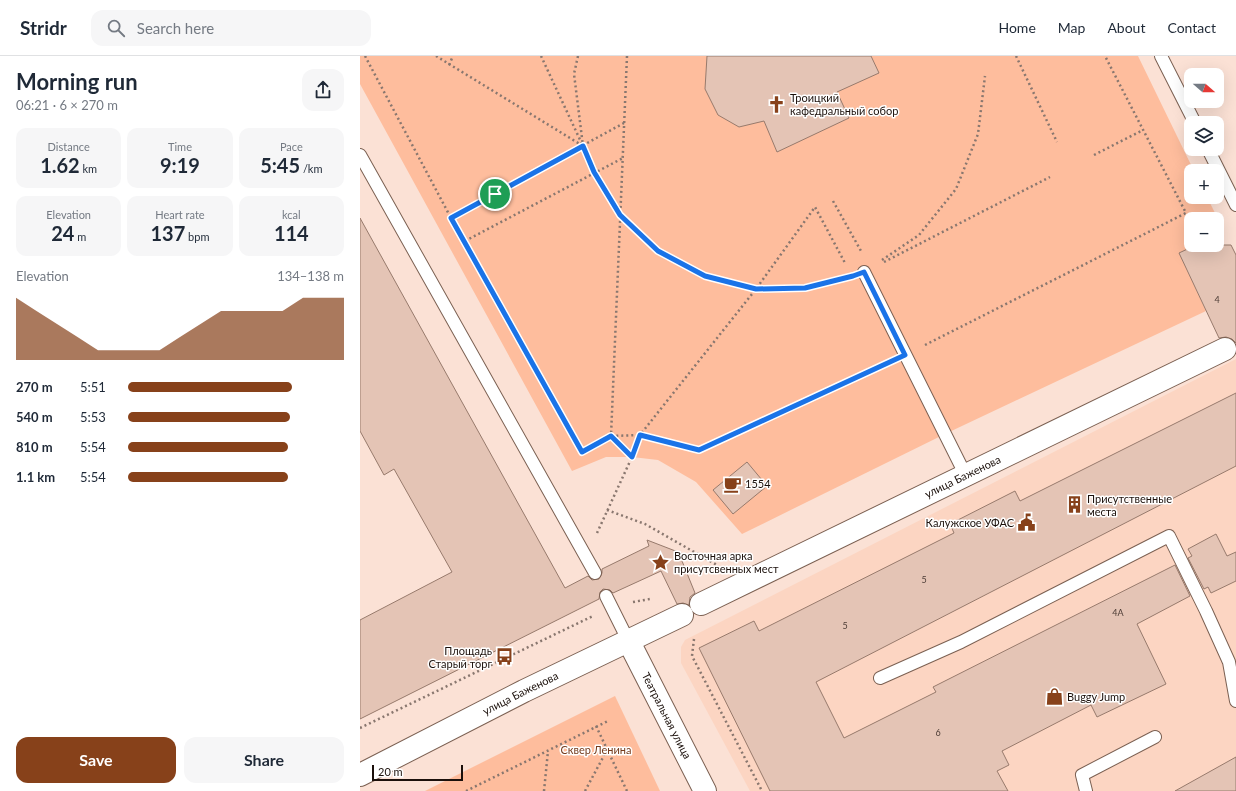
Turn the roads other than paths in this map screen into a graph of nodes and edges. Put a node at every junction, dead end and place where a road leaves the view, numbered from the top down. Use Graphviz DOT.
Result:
graph roads {
  1 [pos="1162,56"];
  2 [pos="1192,116"];
  3 [pos="360,155"];
  4 [pos="1212,156"];
  5 [pos="1236,204"];
  6 [pos="867,270"];
  7 [pos="1225,349"];
  8 [pos="966,476"];
  9 [pos="595,573"];
  10 [pos="609,602"];
  11 [pos="701,604"];
  12 [pos="682,615"];
  13 [pos="628,640"];
  14 [pos="880,678"];
  15 [pos="1236,701"];
  16 [pos="1155,737"];
  17 [pos="360,775"];
  18 [pos="705,791"];
  19 [pos="1086,791"];
  1 -- 2 [label="lane"];
  3 -- 9 [label="lane"];
  4 -- 5 [label="lane"];
  6 -- 8 [label="lane"];
  7 -- 8 [label="street, улица Баженова"];
  8 -- 11 [label="street, улица Баженова"];
  10 -- 13 [label="lane"];
  12 -- 13 [label="street, улица Баженова"];
  13 -- 17 [label="street, улица Баженова"];
  13 -- 18 [label="street, Театральная улица"];
  14 -- 15 [label="lane"];
  16 -- 19 [label="lane"];
}
